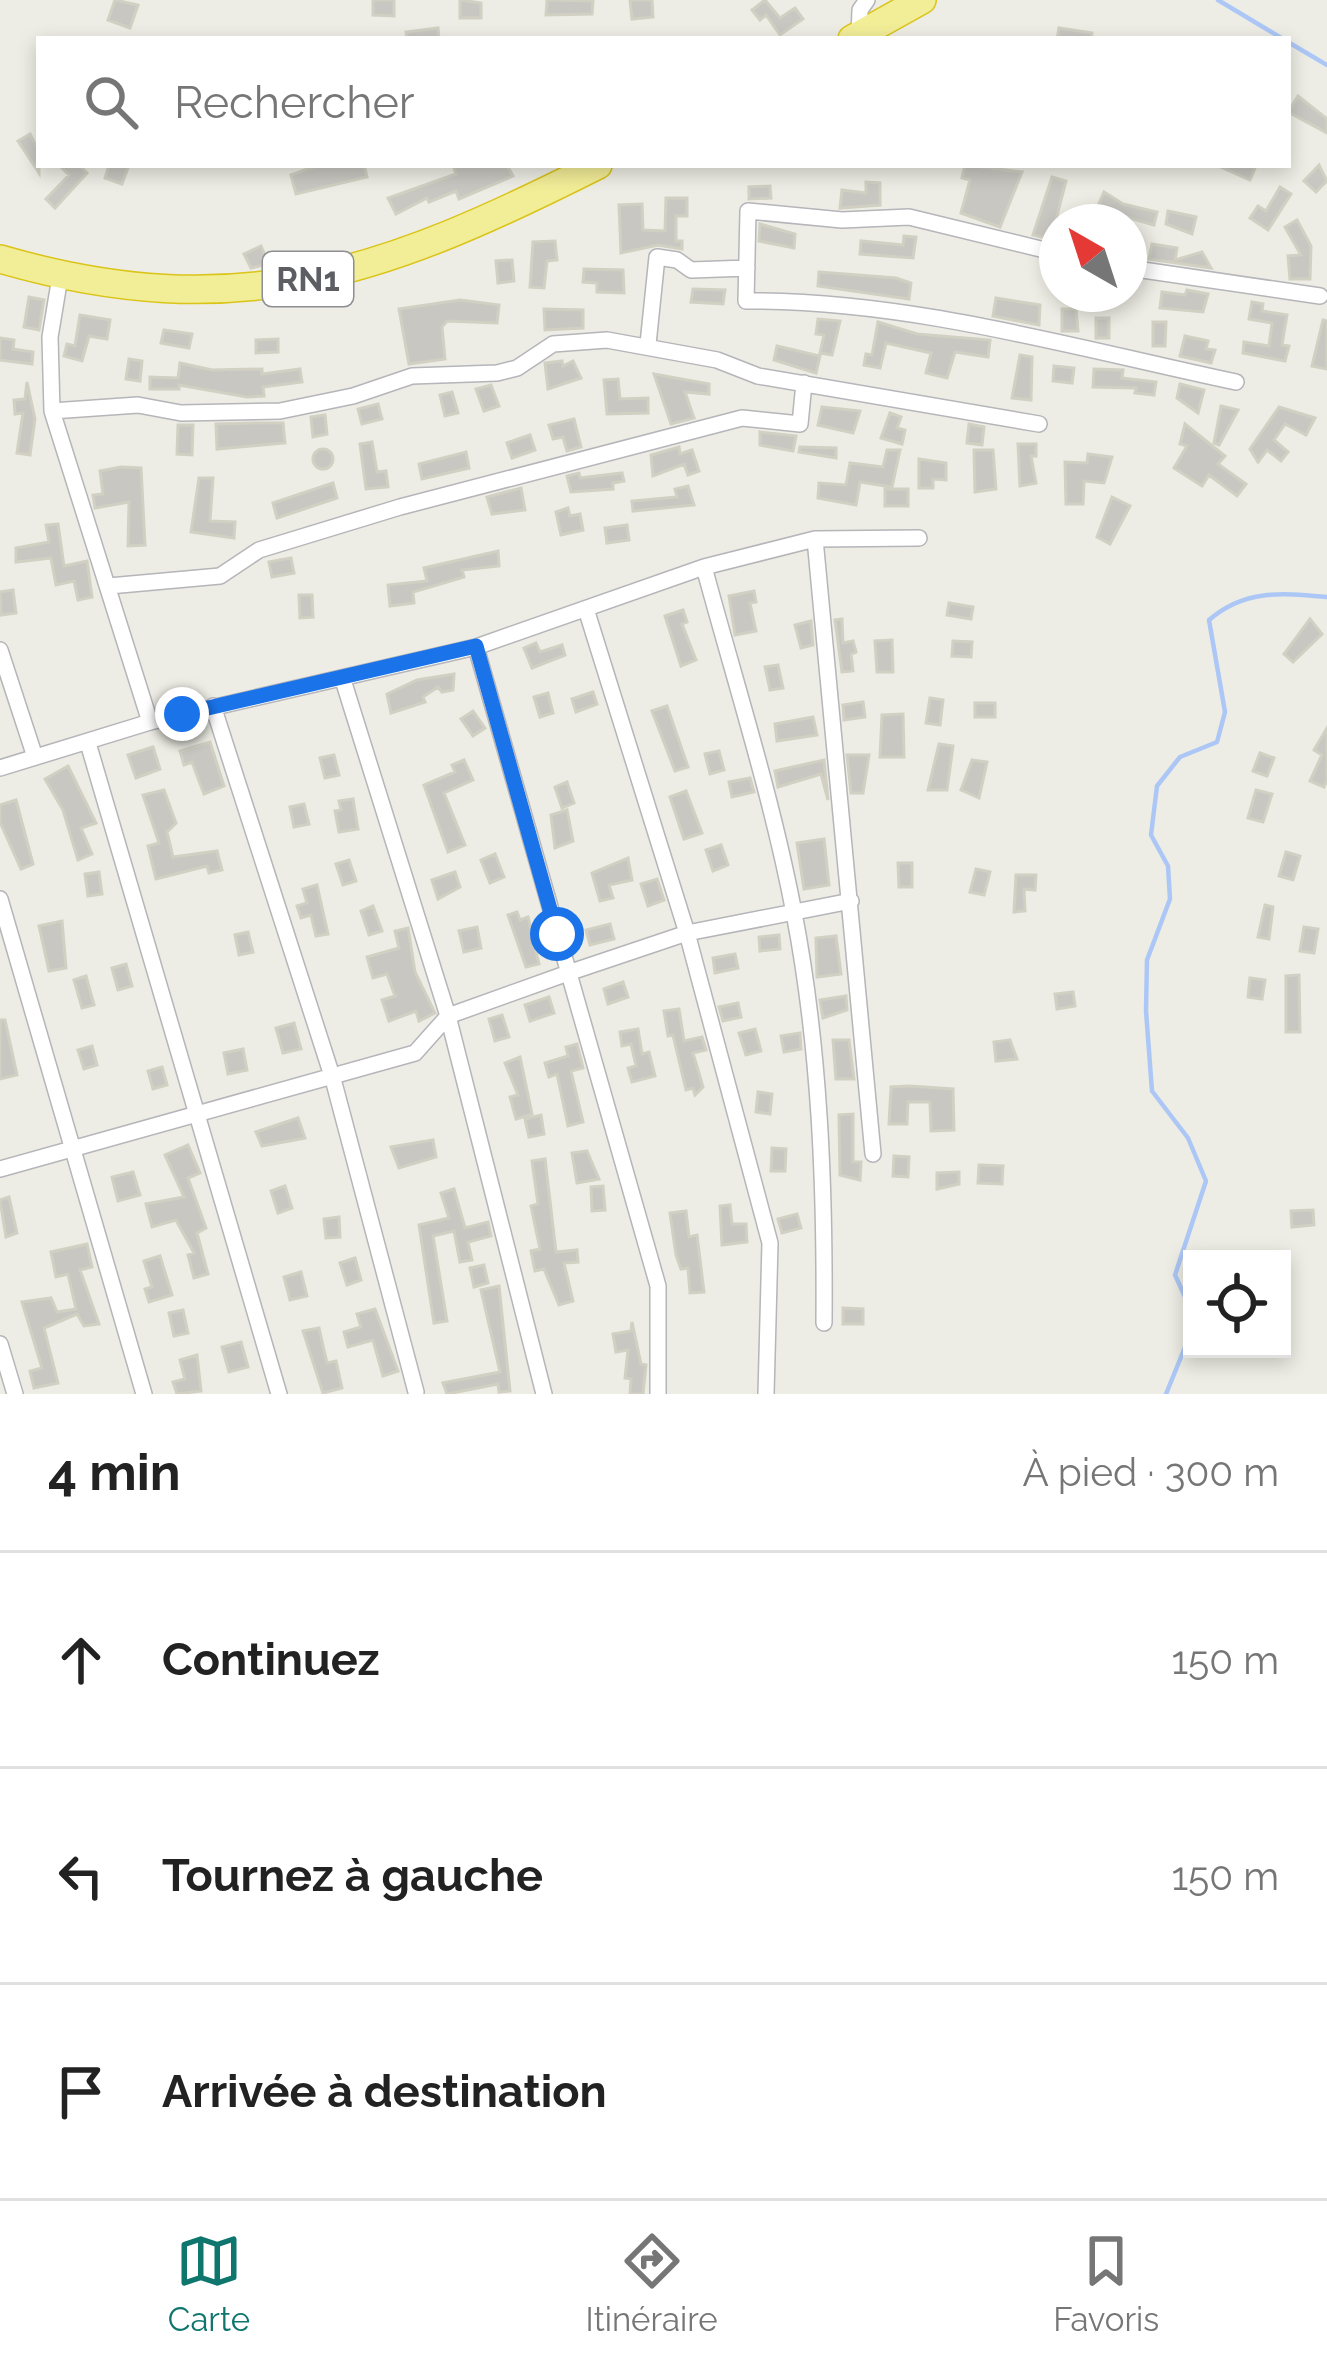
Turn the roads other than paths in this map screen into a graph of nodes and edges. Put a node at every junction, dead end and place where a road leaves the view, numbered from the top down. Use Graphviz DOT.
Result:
graph roads {
  1 [pos="867,0"];
  2 [pos="922,0"];
  3 [pos="855,36"];
  4 [pos="857,36"];
  5 [pos="592,168"];
  6 [pos="1039,250"];
  7 [pos="0,259"];
  8 [pos="747,268"];
  9 [pos="1147,271"];
  10 [pos="61,277"];
  11 [pos="1320,296"];
  12 [pos="648,344"];
  13 [pos="1236,382"];
  14 [pos="804,383"];
  15 [pos="52,411"];
  16 [pos="1039,424"];
  17 [pos="815,538"];
  18 [pos="919,538"];
  19 [pos="704,568"];
  20 [pos="109,586"];
  21 [pos="586,609"];
  22 [pos="476,646"];
  23 [pos="0,650"];
  24 [pos="344,680"];
  25 [pos="213,706"];
  26 [pos="150,722"];
  27 [pos="88,743"];
  28 [pos="34,758"];
  29 [pos="0,768"];
  30 [pos="0,899"];
  31 [pos="851,901"];
  32 [pos="794,911"];
  33 [pos="687,933"];
  34 [pos="568,973"];
  35 [pos="448,1016"];
  36 [pos="333,1079"];
  37 [pos="193,1112"];
  38 [pos="74,1148"];
  39 [pos="873,1154"];
  40 [pos="0,1169"];
  41 [pos="824,1323"];
  42 [pos="0,1344"];
  43 [pos="416,1392"];
  44 [pos="15,1394"];
  45 [pos="144,1394"];
  46 [pos="278,1394"];
  47 [pos="544,1394"];
  48 [pos="658,1394"];
  49 [pos="766,1394"];
  1 -- 3 [label="street"];
  2 -- 4 [label="highway"];
  5 -- 10 [label="highway, RN1"];
  6 -- 8 [label="street"];
  7 -- 10 [label="highway, RN1"];
  8 -- 12 [label="street"];
  8 -- 13 [label="street"];
  9 -- 11 [label="street"];
  10 -- 15 [label="street"];
  12 -- 14 [label="street"];
  12 -- 15 [label="street"];
  14 -- 16 [label="street"];
  14 -- 20 [label="street"];
  15 -- 20 [label="street"];
  17 -- 18 [label="street"];
  17 -- 19 [label="street"];
  17 -- 31 [label="street"];
  19 -- 21 [label="street"];
  19 -- 32 [label="street"];
  20 -- 26 [label="street"];
  21 -- 22 [label="street"];
  21 -- 33 [label="street"];
  22 -- 24 [label="street"];
  22 -- 34 [label="street"];
  23 -- 28 [label="street"];
  24 -- 25 [label="street"];
  24 -- 35 [label="street"];
  25 -- 26 [label="street"];
  25 -- 36 [label="street"];
  26 -- 27 [label="street"];
  27 -- 28 [label="street"];
  27 -- 37 [label="street"];
  28 -- 29 [label="street"];
  30 -- 38 [label="street"];
  31 -- 32 [label="street"];
  31 -- 39 [label="street"];
  32 -- 33 [label="street"];
  32 -- 41 [label="street"];
  33 -- 34 [label="street"];
  33 -- 49 [label="street"];
  34 -- 35 [label="street"];
  34 -- 48 [label="street"];
  35 -- 36 [label="street"];
  35 -- 47 [label="street"];
  36 -- 37 [label="street"];
  36 -- 43 [label="street"];
  37 -- 38 [label="street"];
  37 -- 46 [label="street"];
  38 -- 40 [label="street"];
  38 -- 45 [label="street"];
  42 -- 44 [label="street"];
}
